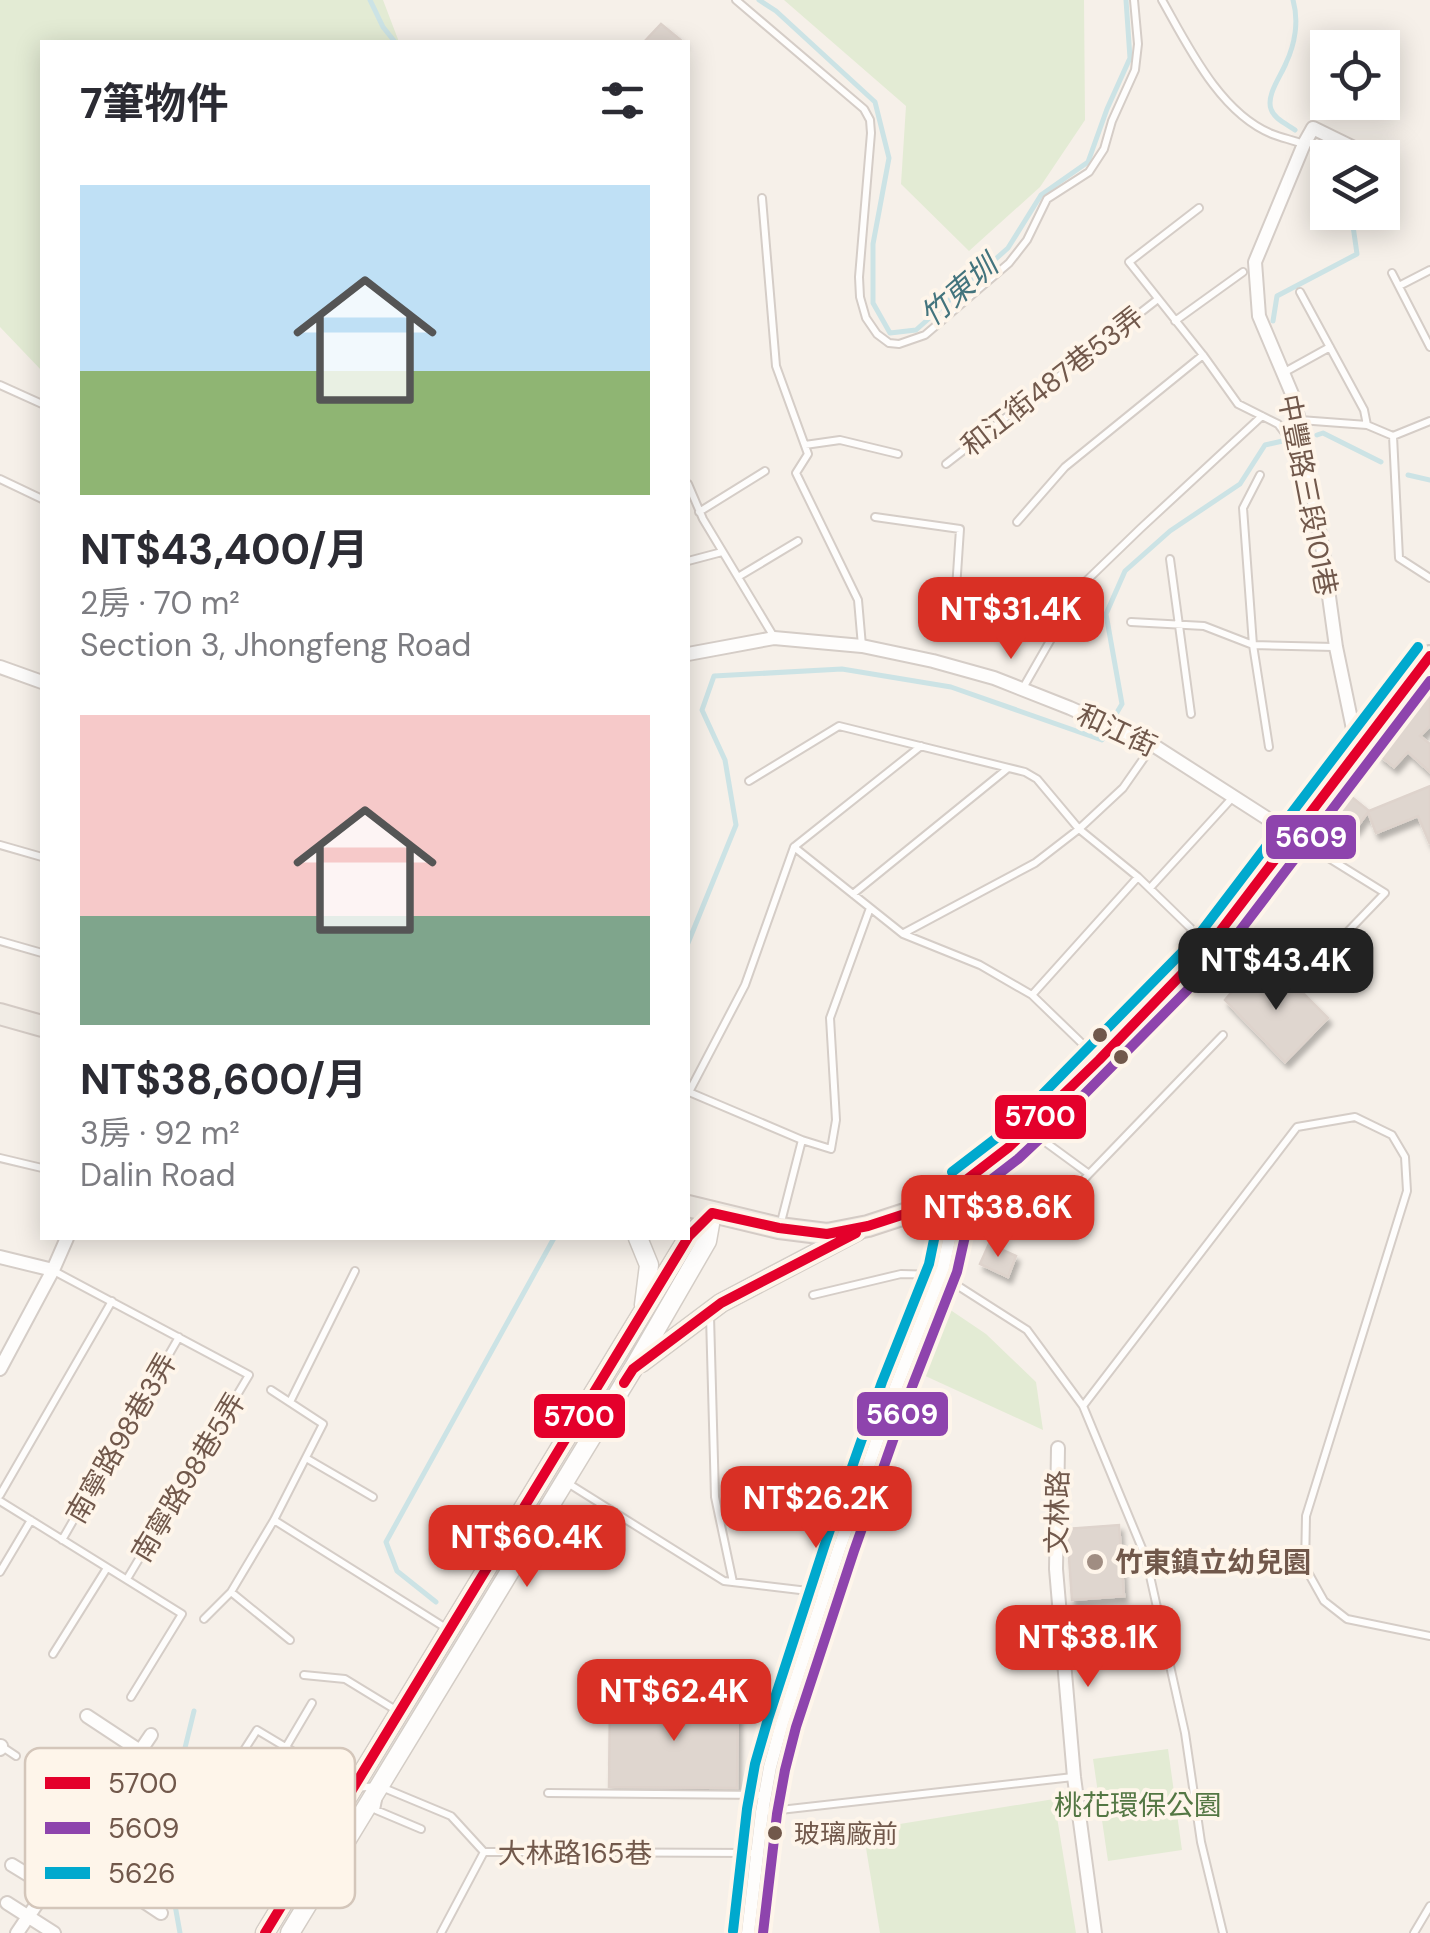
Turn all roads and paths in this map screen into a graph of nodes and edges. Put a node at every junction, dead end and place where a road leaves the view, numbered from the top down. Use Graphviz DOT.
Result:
graph roads {
  1 [pos="736,0"];
  2 [pos="1134,0"];
  3 [pos="1162,0"];
  4 [pos="1338,140"];
  5 [pos="1304,144"];
  6 [pos="762,198"];
  7 [pos="1200,208"];
  8 [pos="1430,270"];
  9 [pos="1243,272"];
  10 [pos="1392,273"];
  11 [pos="1398,286"];
  12 [pos="1300,292"];
  13 [pos="1158,298"];
  14 [pos="1175,321"];
  15 [pos="1330,347"];
  16 [pos="1430,347"];
  17 [pos="1203,355"];
  18 [pos="1282,374"];
  19 [pos="0,385"];
  20 [pos="40,403"];
  21 [pos="1262,416"];
  22 [pos="1299,420"];
  23 [pos="1430,421"];
  24 [pos="1367,425"];
  25 [pos="1393,436"];
  26 [pos="804,445"];
  27 [pos="898,454"];
  28 [pos="1305,459"];
  29 [pos="946,464"];
  30 [pos="765,471"];
  31 [pos="1260,475"];
  32 [pos="0,479"];
  33 [pos="690,491"];
  34 [pos="40,498"];
  35 [pos="699,512"];
  36 [pos="875,517"];
  37 [pos="1017,522"];
  38 [pos="798,541"];
  39 [pos="722,552"];
  40 [pos="1170,559"];
  41 [pos="690,560"];
  42 [pos="738,578"];
  43 [pos="1430,578"];
  44 [pos="1131,622"];
  45 [pos="1178,624"];
  46 [pos="1057,628"];
  47 [pos="774,638"];
  48 [pos="1253,645"];
  49 [pos="862,646"];
  50 [pos="1336,646"];
  51 [pos="690,654"];
  52 [pos="1430,656"];
  53 [pos="0,667"];
  54 [pos="40,681"];
  55 [pos="1022,689"];
  56 [pos="1191,714"];
  57 [pos="1153,745"];
  58 [pos="922,746"];
  59 [pos="1268,747"];
  60 [pos="1358,752"];
  61 [pos="1008,768"];
  62 [pos="749,781"];
  63 [pos="1234,797"];
  64 [pos="1079,829"];
  65 [pos="1293,836"];
  66 [pos="0,844"];
  67 [pos="794,847"];
  68 [pos="40,856"];
  69 [pos="1138,877"];
  70 [pos="1150,888"];
  71 [pos="853,894"];
  72 [pos="870,908"];
  73 [pos="903,934"];
  74 [pos="0,942"];
  75 [pos="1209,946"];
  76 [pos="1332,948"];
  77 [pos="40,953"];
  78 [pos="1032,995"];
  79 [pos="0,1014"];
  80 [pos="40,1025"];
  81 [pos="1223,1035"];
  82 [pos="1099,1060"];
  83 [pos="690,1090"];
  84 [pos="690,1092"];
  85 [pos="1028,1130"];
  86 [pos="802,1140"];
  87 [pos="0,1158"];
  88 [pos="40,1168"];
  89 [pos="1088,1174"];
  90 [pos="961,1184"];
  91 [pos="690,1207"];
  92 [pos="712,1213"];
  93 [pos="868,1226"];
  94 [pos="780,1228"];
  95 [pos="1039,1229"];
  96 [pos="690,1235"];
  97 [pos="66,1240"];
  98 [pos="639,1240"];
  99 [pos="687,1240"];
  100 [pos="0,1257"];
  101 [pos="53,1270"];
  102 [pos="355,1272"];
  103 [pos="940,1275"];
  104 [pos="813,1295"];
  105 [pos="112,1301"];
  106 [pos="710,1312"];
  107 [pos="642,1316"];
  108 [pos="179,1336"];
  109 [pos="0,1369"];
  110 [pos="633,1369"];
  111 [pos="271,1390"];
  112 [pos="290,1402"];
  113 [pos="1083,1406"];
  114 [pos="1058,1448"];
  115 [pos="306,1458"];
  116 [pos="566,1481"];
  117 [pos="373,1497"];
  118 [pos="0,1498"];
  119 [pos="32,1520"];
  120 [pos="274,1520"];
  121 [pos="62,1540"];
  122 [pos="107,1568"];
  123 [pos="0,1572"];
  124 [pos="127,1579"];
  125 [pos="733,1582"];
  126 [pos="232,1592"];
  127 [pos="825,1593"];
  128 [pos="204,1618"];
  129 [pos="450,1631"];
  130 [pos="1430,1636"];
  131 [pos="290,1640"];
  132 [pos="53,1654"];
  133 [pos="304,1675"];
  134 [pos="131,1697"];
  135 [pos="312,1703"];
  136 [pos="400,1713"];
  137 [pos="87,1716"];
  138 [pos="151,1735"];
  139 [pos="0,1747"];
  140 [pos="286,1747"];
  141 [pos="134,1748"];
  142 [pos="143,1748"];
  143 [pos="245,1748"];
  144 [pos="16,1756"];
  145 [pos="1074,1777"];
  146 [pos="355,1786"];
  147 [pos="379,1786"];
  148 [pos="355,1788"];
  149 [pos="548,1793"];
  150 [pos="765,1795"];
  151 [pos="762,1812"];
  152 [pos="355,1826"];
  153 [pos="421,1829"];
  154 [pos="484,1852"];
  155 [pos="757,1853"];
  156 [pos="12,1865"];
  157 [pos="25,1873"];
  158 [pos="8,1902"];
  159 [pos="1430,1906"];
  160 [pos="34,1908"];
  161 [pos="153,1908"];
  162 [pos="280,1908"];
  163 [pos="305,1908"];
  164 [pos="160,1913"];
  165 [pos="28,1916"];
  166 [pos="17,1933"];
  167 [pos="54,1933"];
  168 [pos="265,1933"];
  169 [pos="290,1933"];
  170 [pos="441,1933"];
  171 [pos="748,1933"];
  172 [pos="1095,1933"];
  173 [pos="1223,1933"];
  174 [pos="1414,1933"];
  1 -- 2 [label="lane"];
  3 -- 5 [label="lane"];
  4 -- 5 [label="street"];
  5 -- 18 [label="street, 中豐路三段101巷"];
  6 -- 26 [label="lane"];
  7 -- 13 [label="lane"];
  8 -- 11 [label="lane"];
  9 -- 14 [label="lane"];
  10 -- 11 [label="lane"];
  11 -- 16 [label="lane"];
  12 -- 15 [label="lane"];
  13 -- 14 [label="lane"];
  13 -- 29 [label="lane, 和江街487巷53弄"];
  14 -- 17 [label="lane"];
  15 -- 18 [label="lane"];
  15 -- 24 [label="lane"];
  17 -- 21 [label="lane"];
  17 -- 37 [label="lane"];
  18 -- 22 [label="street, 中豐路三段101巷"];
  19 -- 20 [label="lane"];
  21 -- 28 [label="lane"];
  21 -- 46 [label="lane"];
  22 -- 24 [label="lane"];
  22 -- 28 [label="street, 中豐路三段101巷"];
  23 -- 25 [label="lane"];
  24 -- 25 [label="lane"];
  25 -- 43 [label="lane"];
  26 -- 27 [label="lane"];
  26 -- 49 [label="lane"];
  28 -- 50 [label="street, 中豐路三段101巷"];
  30 -- 35 [label="lane"];
  31 -- 48 [label="lane"];
  32 -- 34 [label="lane"];
  33 -- 35 [label="lane"];
  35 -- 39 [label="lane"];
  36 -- 46 [label="lane"];
  38 -- 42 [label="lane"];
  39 -- 41 [label="lane"];
  39 -- 42 [label="lane"];
  40 -- 45 [label="lane"];
  42 -- 47 [label="lane"];
  44 -- 45 [label="lane"];
  45 -- 48 [label="lane"];
  45 -- 56 [label="lane"];
  46 -- 55 [label="lane"];
  47 -- 49 [label="street, 和江街"];
  47 -- 51 [label="street, 和江街"];
  48 -- 50 [label="lane"];
  48 -- 59 [label="lane"];
  49 -- 55 [label="street, 和江街"];
  50 -- 60 [label="street, 中豐路三段101巷"];
  52 -- 60 [label="main road"];
  53 -- 54 [label="street"];
  55 -- 57 [label="street, 和江街"];
  57 -- 63 [label="street, 和江街"];
  57 -- 64 [label="lane"];
  58 -- 61 [label="lane"];
  58 -- 62 [label="lane"];
  58 -- 67 [label="lane"];
  60 -- 65 [label="main road"];
  61 -- 64 [label="lane"];
  61 -- 71 [label="lane"];
  63 -- 65 [label="street, 和江街"];
  63 -- 70 [label="lane"];
  64 -- 69 [label="lane"];
  64 -- 73 [label="lane"];
  65 -- 75 [label="main road"];
  65 -- 76 [label="lane"];
  66 -- 68 [label="lane"];
  67 -- 71 [label="lane"];
  67 -- 83 [label="lane"];
  69 -- 70 [label="lane"];
  69 -- 78 [label="lane"];
  70 -- 75 [label="lane"];
  71 -- 72 [label="lane"];
  72 -- 73 [label="lane"];
  72 -- 86 [label="lane"];
  73 -- 78 [label="lane"];
  74 -- 77 [label="lane"];
  75 -- 82 [label="main road"];
  78 -- 82 [label="lane"];
  79 -- 80 [label="main road"];
  81 -- 89 [label="lane"];
  82 -- 85 [label="main road"];
  84 -- 86 [label="lane"];
  85 -- 89 [label="lane"];
  85 -- 90 [label="main road"];
  86 -- 94 [label="lane"];
  87 -- 88 [label="lane"];
  89 -- 95 [label="lane"];
  90 -- 93 [label="main road"];
  90 -- 103 [label="street"];
  91 -- 92 [label="main road"];
  92 -- 94 [label="main road"];
  92 -- 96 [label="street"];
  92 -- 110 [label="street"];
  93 -- 94 [label="main road"];
  93 -- 106 [label="street"];
  97 -- 101 [label="street"];
  98 -- 107 [label="street"];
  99 -- 107 [label="street"];
  100 -- 101 [label="street"];
  101 -- 105 [label="lane"];
  101 -- 109 [label="street"];
  102 -- 112 [label="lane"];
  103 -- 104 [label="lane"];
  103 -- 113 [label="lane"];
  103 -- 127 [label="street"];
  105 -- 108 [label="lane"];
  105 -- 118 [label="lane"];
  106 -- 110 [label="street"];
  106 -- 125 [label="lane"];
  107 -- 129 [label="street"];
  108 -- 121 [label="lane, 南寧路98巷3弄"];
  108 -- 124 [label="lane, 南寧路98巷5弄"];
  110 -- 116 [label="street"];
  111 -- 112 [label="lane"];
  112 -- 115 [label="lane"];
  113 -- 130 [label="lane"];
  113 -- 173 [label="lane"];
  114 -- 145 [label="street, 文林路"];
  115 -- 117 [label="lane"];
  115 -- 120 [label="lane"];
  116 -- 125 [label="lane"];
  116 -- 147 [label="street"];
  118 -- 119 [label="lane"];
  119 -- 121 [label="lane"];
  119 -- 123 [label="lane"];
  120 -- 126 [label="lane"];
  120 -- 129 [label="lane"];
  121 -- 122 [label="lane"];
  122 -- 124 [label="lane"];
  122 -- 132 [label="lane"];
  124 -- 134 [label="lane"];
  125 -- 127 [label="lane"];
  126 -- 128 [label="lane"];
  126 -- 131 [label="lane"];
  127 -- 150 [label="street"];
  129 -- 136 [label="street"];
  133 -- 136 [label="lane"];
  135 -- 140 [label="lane"];
  136 -- 146 [label="street"];
  137 -- 141 [label="street"];
  138 -- 142 [label="street"];
  139 -- 144 [label="lane"];
  140 -- 143 [label="lane"];
  145 -- 151 [label="lane"];
  145 -- 172 [label="street, 文林路"];
  147 -- 148 [label="lane, 大林路165巷"];
  147 -- 152 [label="street"];
  147 -- 153 [label="lane"];
  147 -- 154 [label="lane, 大林路165巷"];
  149 -- 150 [label="lane"];
  150 -- 151 [label="street"];
  151 -- 155 [label="street"];
  154 -- 155 [label="lane, 大林路165巷"];
  154 -- 170 [label="lane"];
  155 -- 171 [label="street"];
  156 -- 157 [label="street"];
  158 -- 165 [label="street"];
  159 -- 174 [label="lane"];
  160 -- 165 [label="street"];
  161 -- 164 [label="street"];
  162 -- 168 [label="street"];
  163 -- 169 [label="street"];
  165 -- 166 [label="street"];
  165 -- 167 [label="street"];
}
